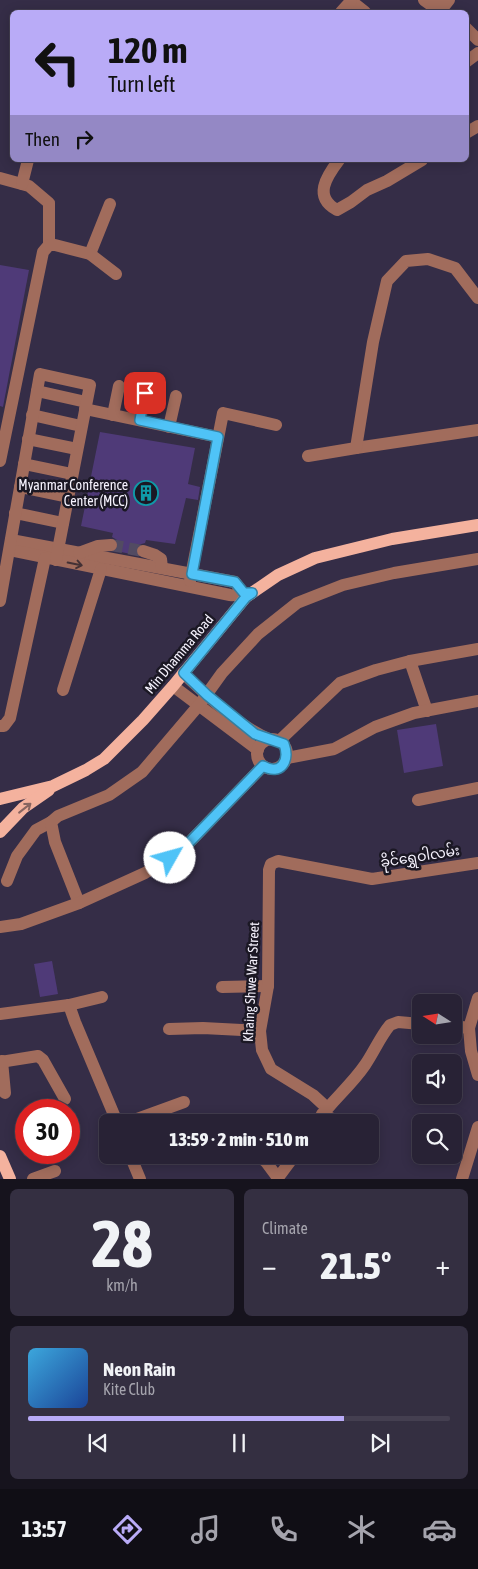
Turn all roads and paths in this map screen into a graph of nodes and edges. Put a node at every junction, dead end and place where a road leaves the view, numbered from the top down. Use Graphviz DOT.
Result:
graph roads {
  1 [pos="350,0"];
  2 [pos="424,0"];
  3 [pos="449,6"];
  4 [pos="362,10"];
  5 [pos="469,31"];
  6 [pos="478,40"];
  7 [pos="28,162"];
  8 [pos="337,162"];
  9 [pos="403,165"];
  10 [pos="0,178"];
  11 [pos="22,184"];
  12 [pos="110,204"];
  13 [pos="49,246"];
  14 [pos="90,254"];
  15 [pos="116,274"];
  16 [pos="478,298"];
  17 [pos="119,386"];
  18 [pos="37,391"];
  19 [pos="145,393"];
  20 [pos="176,396"];
  21 [pos="86,406"];
  22 [pos="32,415"];
  23 [pos="113,415"];
  24 [pos="4,416"];
  25 [pos="140,420"];
  26 [pos="276,425"];
  27 [pos="81,426"];
  28 [pos="169,427"];
  29 [pos="478,430"];
  30 [pos="218,437"];
  31 [pos="28,439"];
  32 [pos="356,448"];
  33 [pos="77,449"];
  34 [pos="308,456"];
  35 [pos="0,461"];
  36 [pos="24,464"];
  37 [pos="72,474"];
  38 [pos="20,486"];
  39 [pos="68,497"];
  40 [pos="15,513"];
  41 [pos="63,523"];
  42 [pos="478,525"];
  43 [pos="8,538"];
  44 [pos="111,545"];
  45 [pos="143,551"];
  46 [pos="79,553"];
  47 [pos="53,556"];
  48 [pos="478,559"];
  49 [pos="124,568"];
  50 [pos="162,568"];
  51 [pos="101,569"];
  52 [pos="191,580"];
  53 [pos="248,593"];
  54 [pos="0,601"];
  55 [pos="478,649"];
  56 [pos="410,661"];
  57 [pos="184,673"];
  58 [pos="173,686"];
  59 [pos="63,690"];
  60 [pos="203,700"];
  61 [pos="478,701"];
  62 [pos="427,711"];
  63 [pos="0,726"];
  64 [pos="274,740"];
  65 [pos="258,750"];
  66 [pos="287,758"];
  67 [pos="263,766"];
  68 [pos="53,786"];
  69 [pos="478,788"];
  70 [pos="0,799"];
  71 [pos="418,800"];
  72 [pos="50,822"];
  73 [pos="0,832"];
  74 [pos="478,863"];
  75 [pos="7,881"];
  76 [pos="79,903"];
  77 [pos="0,927"];
  78 [pos="268,986"];
  79 [pos="222,987"];
  80 [pos="102,997"];
  81 [pos="478,998"];
  82 [pos="69,1004"];
  83 [pos="0,1014"];
  84 [pos="412,1023"];
  85 [pos="472,1026"];
  86 [pos="169,1029"];
  87 [pos="260,1031"];
  88 [pos="1,1062"];
  89 [pos="478,1075"];
  90 [pos="5,1093"];
  91 [pos="65,1099"];
  92 [pos="184,1102"];
  93 [pos="113,1114"];
  94 [pos="151,1114"];
  95 [pos="322,1114"];
  96 [pos="323,1114"];
  97 [pos="478,1128"];
  98 [pos="475,1151"];
  99 [pos="0,1158"];
  100 [pos="134,1164"];
  101 [pos="266,1164"];
  102 [pos="288,1164"];
  103 [pos="55,1171"];
  104 [pos="278,1178"];
  105 [pos="10,1179"];
  106 [pos="33,1179"];
  107 [pos="140,1179"];
  108 [pos="462,1179"];
  1 -- 4 [label="street"];
  2 -- 3 [label="street"];
  5 -- 6 [label="street"];
  7 -- 11 [label="street"];
  8 -- 9 [label="street"];
  10 -- 11 [label="street"];
  11 -- 13 [label="street"];
  12 -- 14 [label="street"];
  13 -- 14 [label="street"];
  13 -- 24 [label="street"];
  14 -- 15 [label="street"];
  16 -- 32 [label="street"];
  17 -- 23 [label="street"];
  18 -- 21 [label="street"];
  18 -- 21 [label="street"];
  18 -- 22 [label="street"];
  19 -- 25 [label="street"];
  20 -- 28 [label="street"];
  21 -- 23 [label="street"];
  21 -- 27 [label="street"];
  22 -- 27 [label="street"];
  22 -- 31 [label="street"];
  23 -- 25 [label="street"];
  24 -- 35 [label="street"];
  25 -- 28 [label="street"];
  26 -- 30 [label="street"];
  27 -- 33 [label="street"];
  28 -- 30 [label="street"];
  29 -- 32 [label="street"];
  30 -- 52 [label="street"];
  31 -- 33 [label="street"];
  31 -- 36 [label="street"];
  32 -- 34 [label="street"];
  33 -- 37 [label="street"];
  36 -- 37 [label="street"];
  36 -- 38 [label="street"];
  37 -- 39 [label="street"];
  38 -- 39 [label="street"];
  38 -- 40 [label="street"];
  39 -- 41 [label="street"];
  40 -- 41 [label="street"];
  40 -- 43 [label="street"];
  41 -- 47 [label="street"];
  42 -- 53 [label="main road, Min Dhamma Road"];
  43 -- 47 [label="street"];
  43 -- 54 [label="street"];
  44 -- 46 [label="street"];
  45 -- 50 [label="street"];
  46 -- 47 [label="street"];
  46 -- 49 [label="street"];
  47 -- 51 [label="street, one-way"];
  47 -- 63 [label="street"];
  48 -- 60 [label="street"];
  49 -- 50 [label="street"];
  49 -- 51 [label="street"];
  49 -- 52 [label="street"];
  50 -- 52 [label="street"];
  51 -- 59 [label="street"];
  52 -- 53 [label="street"];
  53 -- 57 [label="main road, Min Dhamma Road"];
  55 -- 56 [label="street"];
  56 -- 62 [label="street"];
  56 -- 64 [label="street"];
  57 -- 58 [label="main road, Min Dhamma Road"];
  57 -- 60 [label="street"];
  58 -- 60 [label="street"];
  58 -- 68 [label="main road, Min Dhamma Road"];
  60 -- 64 [label="street"];
  60 -- 65 [label="street"];
  60 -- 72 [label="street"];
  61 -- 62 [label="street"];
  62 -- 66 [label="street"];
  64 -- 65 [label="street"];
  64 -- 66 [label="street"];
  65 -- 67 [label="street"];
  66 -- 67 [label="street"];
  67 -- 76 [label="street"];
  68 -- 70 [label="main road, Min Dhamma Road"];
  73 -- 68 [label="main road, one-way"];
  69 -- 71 [label="street"];
  72 -- 75 [label="street"];
  72 -- 76 [label="street"];
  74 -- 78 [label="street, ခိုင်ရွှေဝါလမ်း"];
  76 -- 77 [label="street"];
  78 -- 79 [label="street"];
  78 -- 87 [label="street, Khaing Shwe War Street"];
  80 -- 82 [label="street"];
  81 -- 85 [label="street"];
  82 -- 83 [label="street"];
  82 -- 93 [label="street"];
  84 -- 96 [label="street"];
  85 -- 89 [label="street"];
  86 -- 87 [label="street"];
  87 -- 95 [label="street, Khaing Shwe War Street"];
  88 -- 90 [label="street"];
  88 -- 91 [label="street"];
  92 -- 94 [label="street"];
  97 -- 98 [label="street"];
  98 -- 108 [label="street"];
  99 -- 105 [label="main road"];
  100 -- 107 [label="street"];
  101 -- 104 [label="street"];
  102 -- 104 [label="street"];
  103 -- 106 [label="street"];
}
